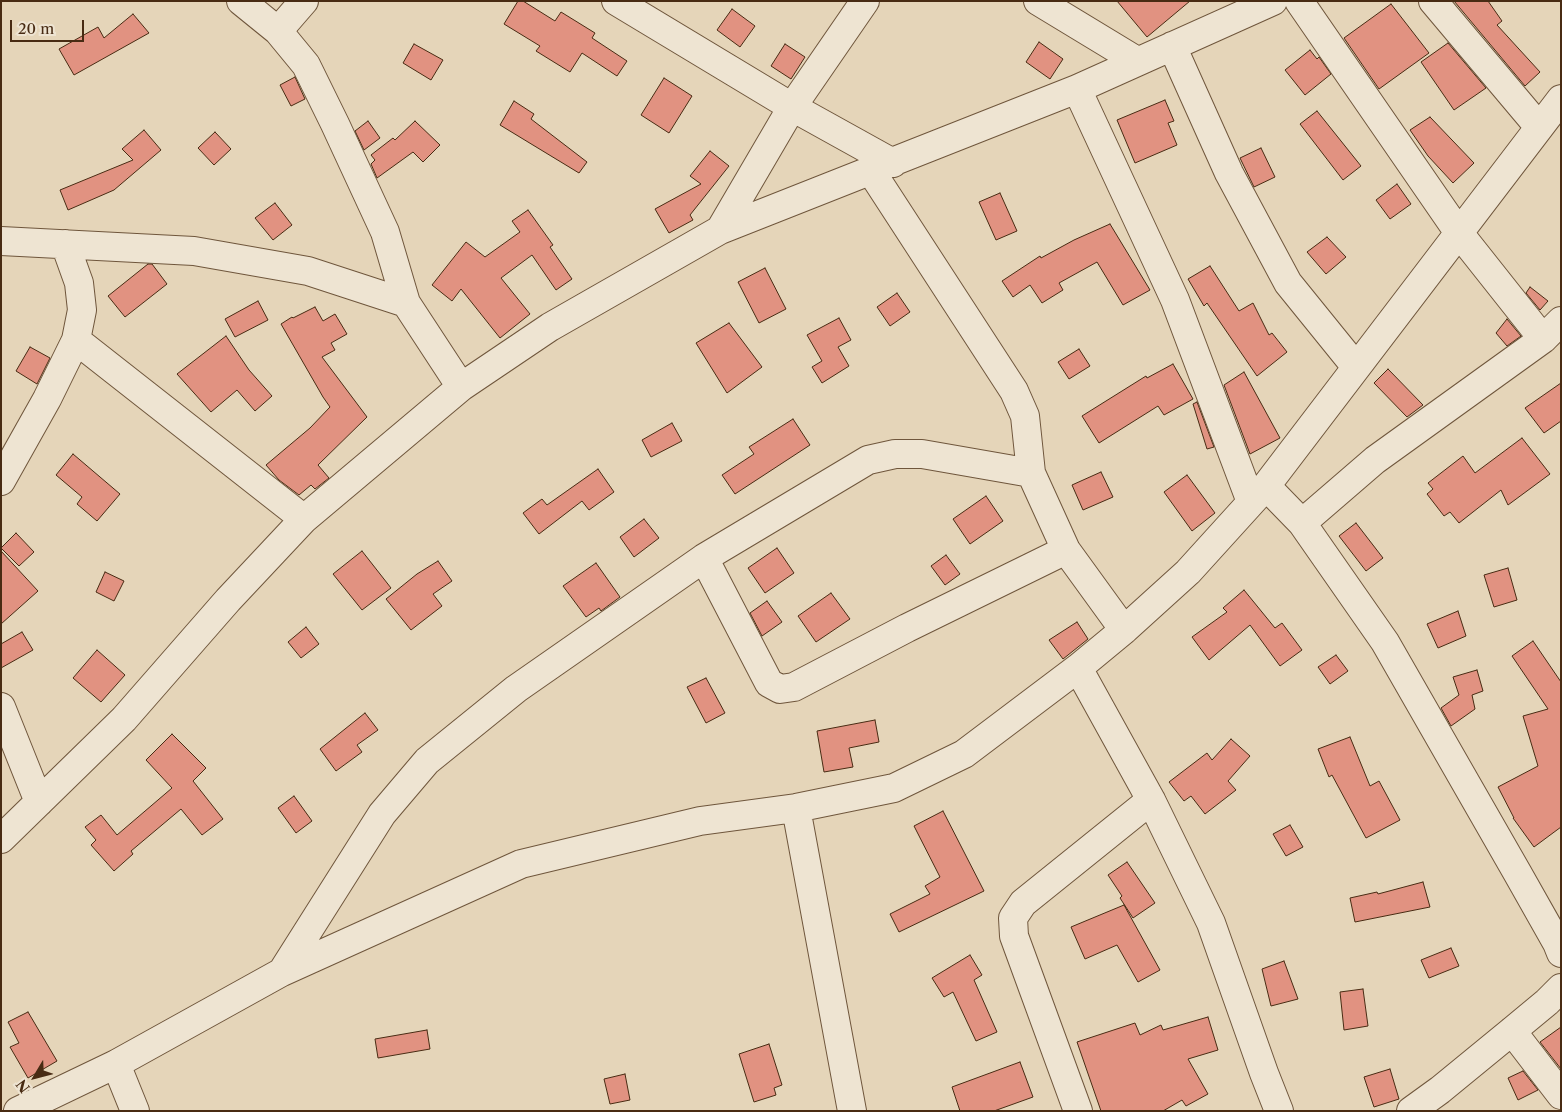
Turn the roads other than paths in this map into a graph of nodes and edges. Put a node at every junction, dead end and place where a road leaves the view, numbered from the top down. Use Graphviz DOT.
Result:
graph roads {
  1 [pos="241,1"];
  2 [pos="304,1"];
  3 [pos="616,1"];
  4 [pos="865,1"];
  5 [pos="1038,1"];
  6 [pos="1273,1"];
  7 [pos="1299,1"];
  8 [pos="1433,1"];
  9 [pos="278,31"];
  10 [pos="1172,46"];
  11 [pos="1137,61"];
  12 [pos="1077,88"];
  13 [pos="1561,99"];
  14 [pos="792,107"];
  15 [pos="1539,127"];
  16 [pos="882,167"];
  17 [pos="720,230"];
  18 [pos="1459,233"];
  19 [pos="65,244"];
  20 [pos="5,246"];
  21 [pos="406,303"];
  22 [pos="1554,331"];
  23 [pos="76,340"];
  24 [pos="1356,367"];
  25 [pos="461,388"];
  26 [pos="1031,473"];
  27 [pos="1,481"];
  28 [pos="1258,494"];
  29 [pos="304,519"];
  30 [pos="1302,523"];
  31 [pos="1066,550"];
  32 [pos="704,558"];
  33 [pos="1124,630"];
  34 [pos="1078,668"];
  35 [pos="1,707"];
  36 [pos="1151,800"];
  37 [pos="39,802"];
  38 [pos="796,808"];
  39 [pos="1,839"];
  40 [pos="1561,953"];
  41 [pos="282,972"];
  42 [pos="1561,988"];
  43 [pos="1512,1031"];
  44 [pos="116,1064"];
  45 [pos="1561,1095"];
  46 [pos="18,1111"];
  47 [pos="135,1111"];
  48 [pos="852,1111"];
  49 [pos="1078,1111"];
  50 [pos="1279,1111"];
  51 [pos="1410,1111"];
  1 -- 9 [label="street"];
  2 -- 9 [label="street"];
  3 -- 14 [label="street"];
  4 -- 14 [label="street"];
  5 -- 11 [label="street"];
  6 -- 10 [label="street"];
  7 -- 18 [label="street"];
  8 -- 15 [label="street"];
  9 -- 21 [label="street"];
  10 -- 11 [label="street"];
  10 -- 24 [label="street"];
  11 -- 12 [label="street"];
  12 -- 16 [label="street"];
  12 -- 28 [label="street"];
  13 -- 15 [label="street"];
  14 -- 16 [label="street"];
  14 -- 17 [label="street"];
  15 -- 18 [label="street"];
  16 -- 17 [label="street"];
  16 -- 26 [label="street"];
  17 -- 25 [label="street"];
  18 -- 22 [label="street"];
  18 -- 24 [label="street"];
  19 -- 20 [label="street"];
  19 -- 21 [label="street"];
  19 -- 23 [label="street"];
  21 -- 25 [label="street"];
  22 -- 30 [label="street"];
  23 -- 27 [label="street"];
  23 -- 29 [label="street"];
  24 -- 28 [label="street"];
  25 -- 29 [label="street"];
  26 -- 31 [label="street"];
  26 -- 32 [label="street"];
  28 -- 30 [label="street"];
  28 -- 33 [label="street"];
  29 -- 37 [label="street"];
  30 -- 40 [label="street"];
  31 -- 32 [label="street"];
  31 -- 33 [label="street"];
  32 -- 41 [label="street"];
  33 -- 34 [label="street"];
  34 -- 36 [label="street"];
  34 -- 38 [label="street"];
  35 -- 37 [label="street"];
  36 -- 49 [label="street"];
  36 -- 50 [label="street"];
  37 -- 39 [label="street"];
  38 -- 41 [label="street"];
  38 -- 48 [label="street"];
  41 -- 44 [label="street"];
  42 -- 43 [label="street"];
  43 -- 45 [label="street"];
  43 -- 51 [label="street"];
  44 -- 46 [label="street"];
  44 -- 47 [label="street"];
}
